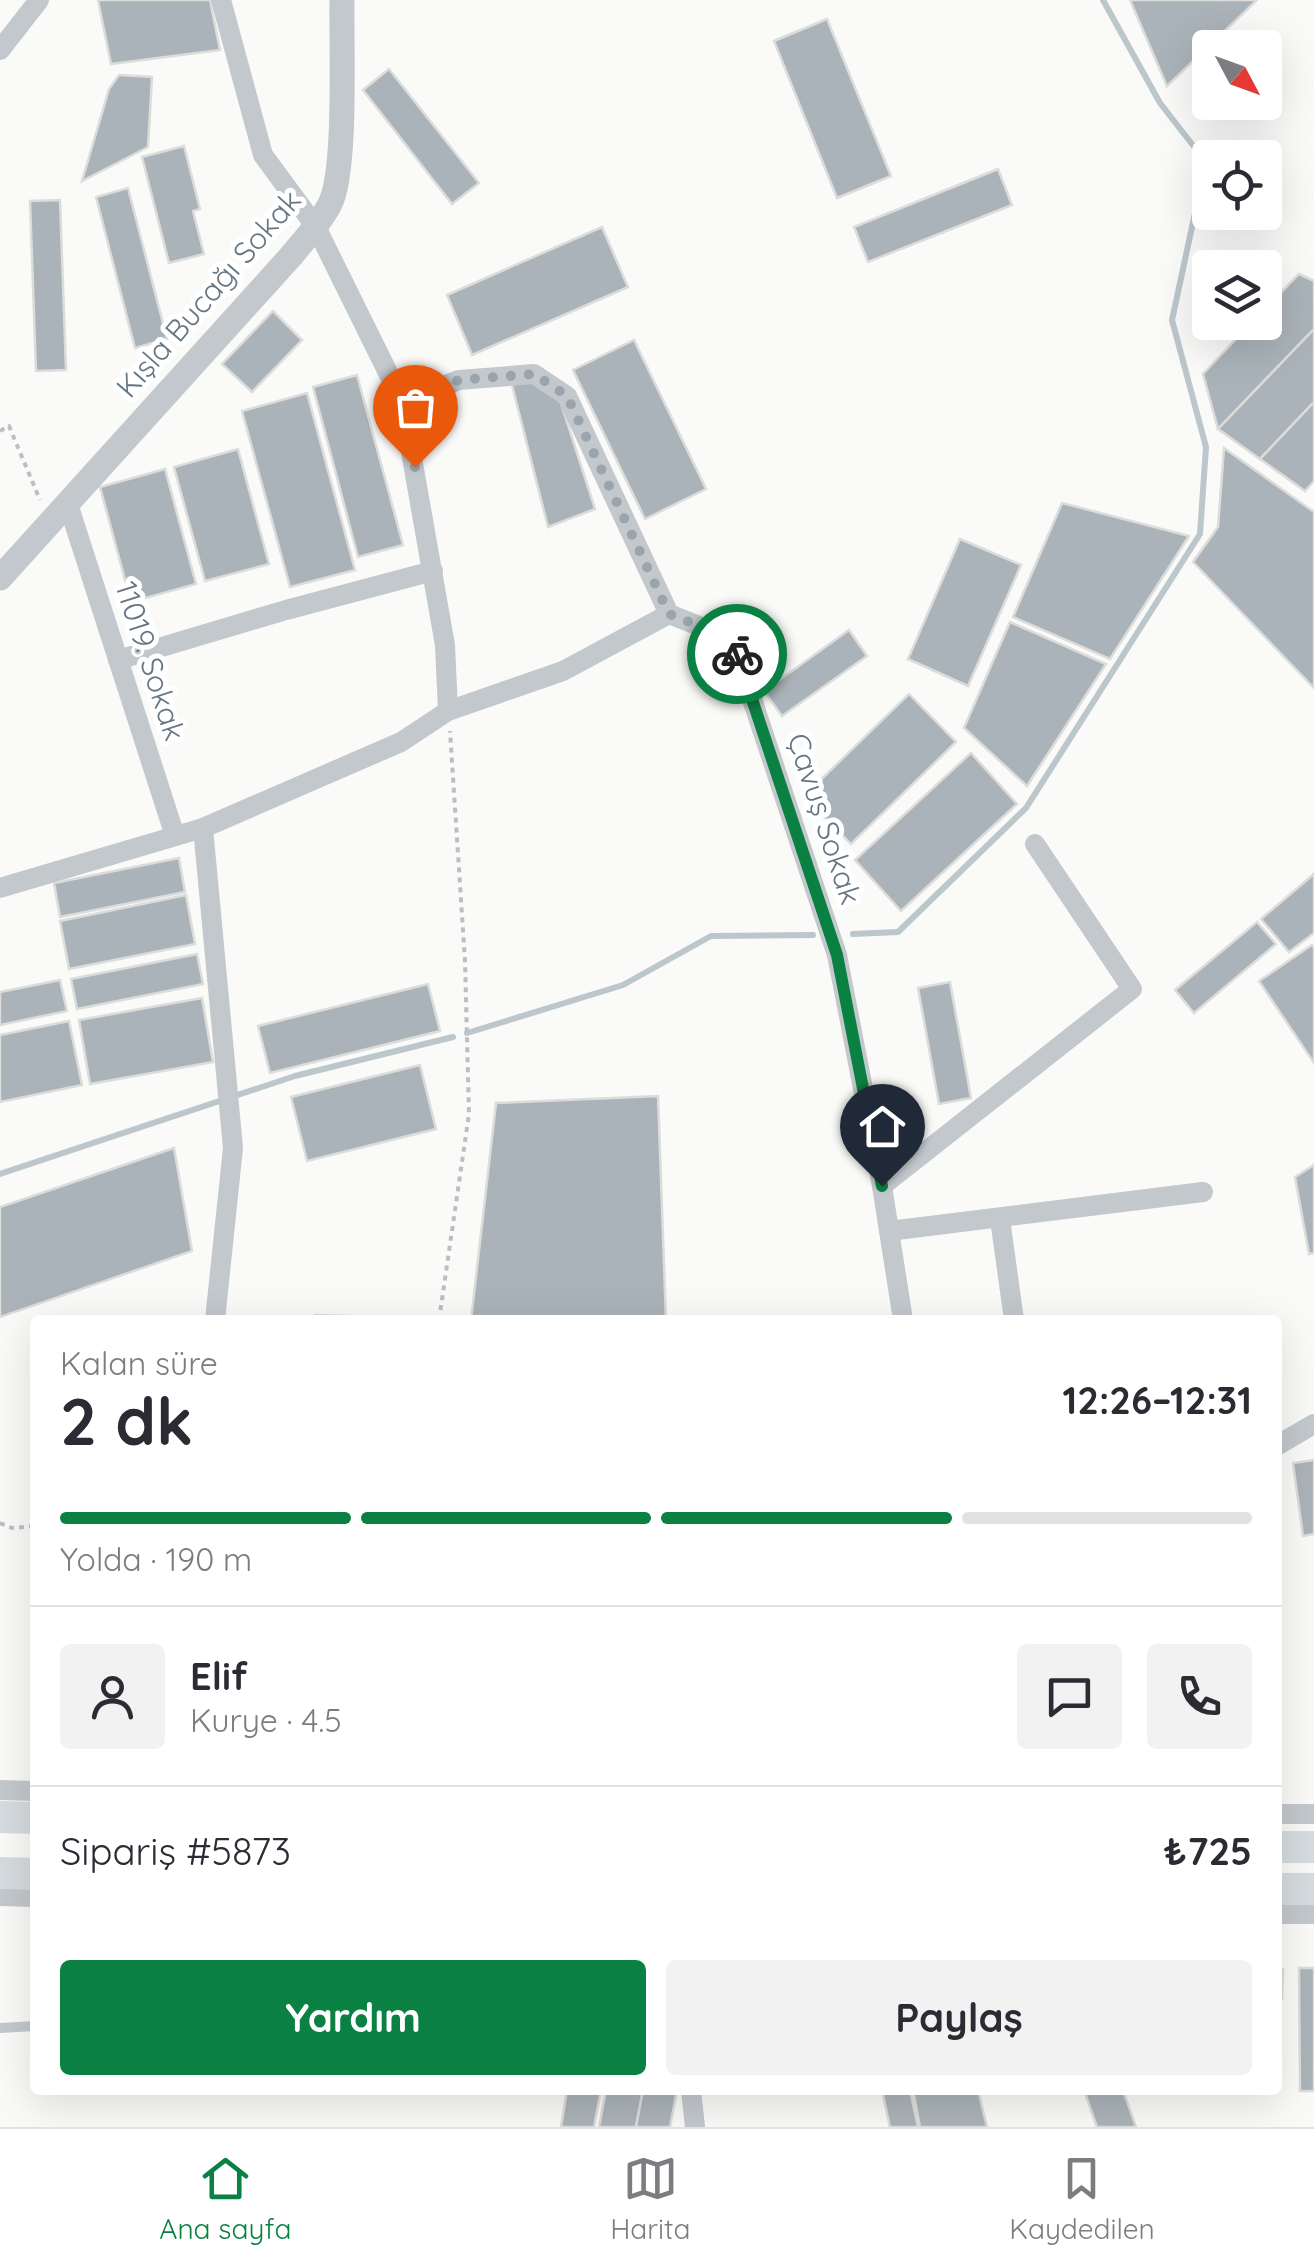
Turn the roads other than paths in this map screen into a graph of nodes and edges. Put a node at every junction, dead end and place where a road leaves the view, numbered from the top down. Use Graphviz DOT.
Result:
graph roads {
  1 [pos="39,0"];
  2 [pos="221,0"];
  3 [pos="342,0"];
  4 [pos="0,50"];
  5 [pos="316,227"];
  6 [pos="402,401"];
  7 [pos="68,504"];
  8 [pos="433,571"];
  9 [pos="0,578"];
  10 [pos="669,614"];
  11 [pos="118,660"];
  12 [pos="448,711"];
  13 [pos="203,828"];
  14 [pos="176,836"];
  15 [pos="1035,844"];
  16 [pos="0,888"];
  17 [pos="882,1186"];
  18 [pos="1203,1192"];
  19 [pos="1000,1219"];
  20 [pos="889,1231"];
  21 [pos="215,1315"];
  22 [pos="903,1315"];
  23 [pos="1013,1315"];
  24 [pos="1314,1424"];
  25 [pos="1282,1443"];
  26 [pos="0,1790"];
  27 [pos="30,1791"];
  28 [pos="1282,1814"];
  29 [pos="1314,1814"];
  30 [pos="0,1818"];
  31 [pos="30,1818"];
  32 [pos="1282,1847"];
  33 [pos="1314,1847"];
  34 [pos="30,1875"];
  35 [pos="0,1881"];
  36 [pos="1282,1889"];
  37 [pos="1314,1890"];
  38 [pos="30,1895"];
  39 [pos="1282,1914"];
  40 [pos="1314,1914"];
  41 [pos="30,2026"];
  42 [pos="0,2028"];
  43 [pos="692,2095"];
  44 [pos="696,2127"];
  1 -- 4 [label="street"];
  2 -- 5 [label="street"];
  3 -- 5 [label="street, Kışla Bucağı Sokak"];
  5 -- 6 [label="street"];
  5 -- 7 [label="street, Kışla Bucağı Sokak"];
  6 -- 8 [label="street"];
  6 -- 10 [label="street"];
  7 -- 9 [label="street, Kışla Bucağı Sokak"];
  7 -- 11 [label="street, 11019. Sokak"];
  8 -- 11 [label="street"];
  8 -- 12 [label="street"];
  10 -- 12 [label="street"];
  10 -- 17 [label="street, Çavuş Sokak"];
  11 -- 14 [label="street, 11019. Sokak"];
  12 -- 13 [label="street"];
  13 -- 14 [label="street"];
  13 -- 21 [label="street"];
  14 -- 16 [label="street"];
  15 -- 17 [label="street"];
  17 -- 20 [label="street, Çavuş Sokak"];
  18 -- 19 [label="street"];
  19 -- 20 [label="street"];
  19 -- 23 [label="street"];
  20 -- 22 [label="street, Çavuş Sokak"];
  24 -- 25 [label="street"];
  26 -- 27 [label="street"];
  28 -- 29 [label="street"];
  30 -- 31 [label="highway"];
  32 -- 33 [label="highway"];
  34 -- 35 [label="highway"];
  35 -- 38 [label="street"];
  36 -- 37 [label="highway"];
  39 -- 40 [label="street"];
  41 -- 42 [label="lane"];
  43 -- 44 [label="street"];
}
